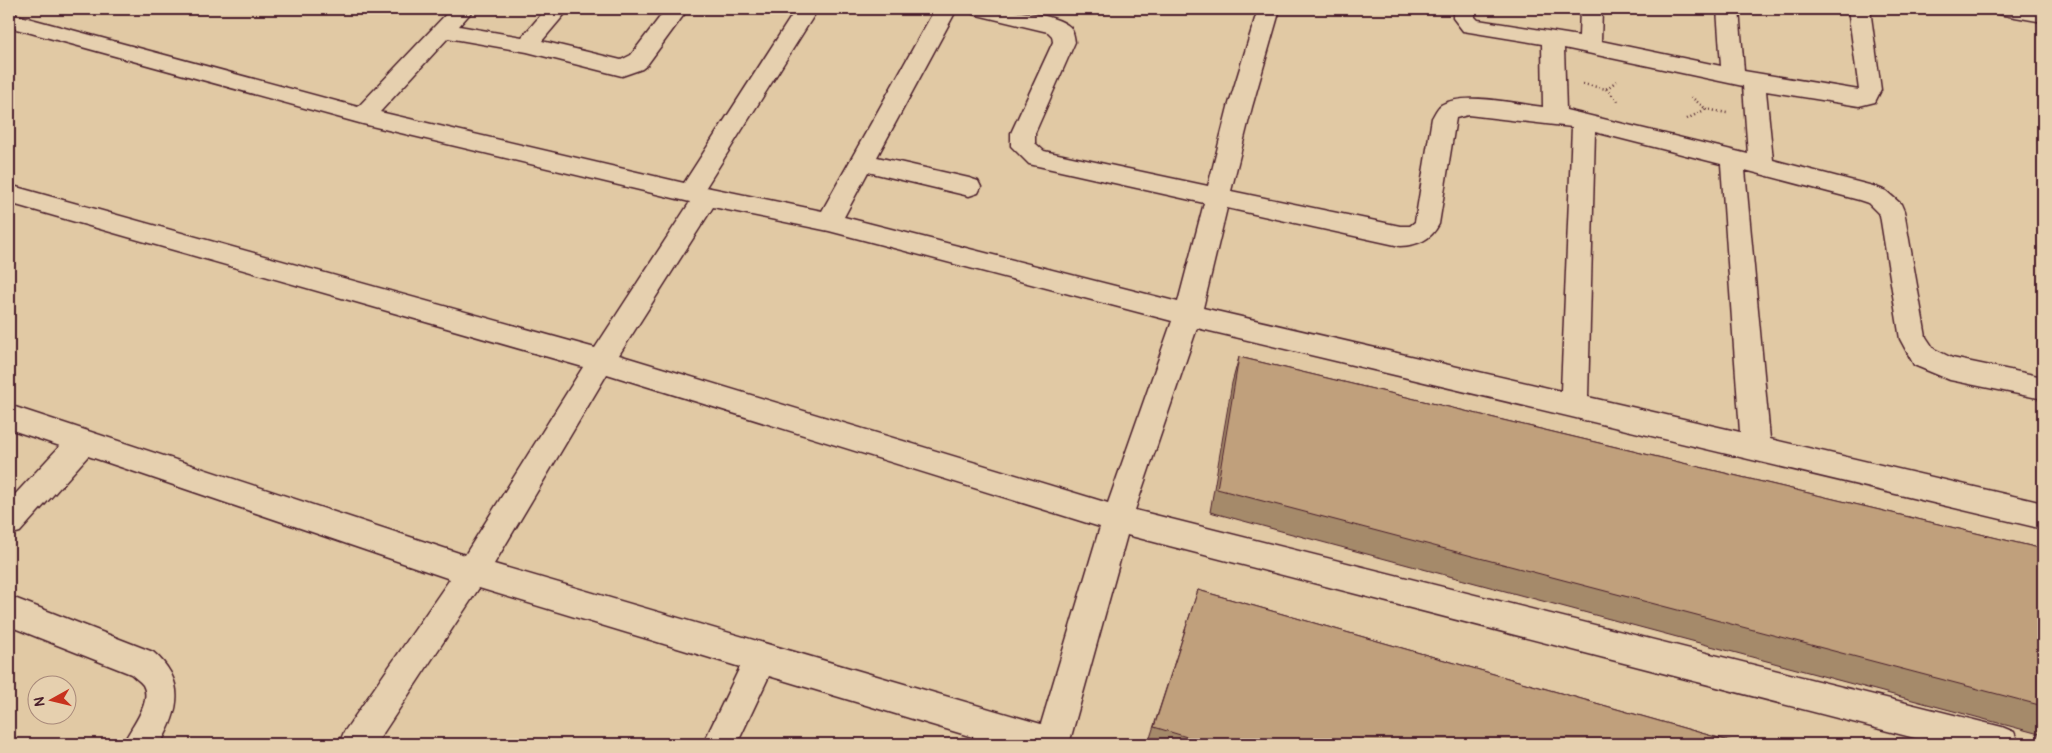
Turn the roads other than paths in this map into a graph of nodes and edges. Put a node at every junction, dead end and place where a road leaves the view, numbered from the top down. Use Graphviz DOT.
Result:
graph roads {
  1 [pos="24,9"];
  2 [pos="463,9"];
  3 [pos="558,9"];
  4 [pos="677,9"];
  5 [pos="807,9"];
  6 [pos="946,9"];
  7 [pos="981,9"];
  8 [pos="1269,9"];
  9 [pos="1464,9"];
  10 [pos="1591,9"];
  11 [pos="1728,9"];
  12 [pos="1858,9"];
  13 [pos="2006,9"];
  14 [pos="2043,14"];
  15 [pos="9,15"];
  16 [pos="9,20"];
  17 [pos="443,30"];
  18 [pos="1553,38"];
  19 [pos="527,45"];
  20 [pos="1590,45"];
  21 [pos="1743,79"];
  22 [pos="363,116"];
  23 [pos="1555,116"];
  24 [pos="1584,121"];
  25 [pos="1732,158"];
  26 [pos="861,162"];
  27 [pos="1761,165"];
  28 [pos="969,186"];
  29 [pos="9,194"];
  30 [pos="698,195"];
  31 [pos="1218,196"];
  32 [pos="828,222"];
  33 [pos="1188,315"];
  34 [pos="601,361"];
  35 [pos="2043,388"];
  36 [pos="1574,404"];
  37 [pos="9,418"];
  38 [pos="83,441"];
  39 [pos="1756,448"];
  40 [pos="2043,516"];
  41 [pos="1118,519"];
  42 [pos="9,522"];
  43 [pos="472,572"];
  44 [pos="9,611"];
  45 [pos="762,658"];
  46 [pos="140,744"];
  47 [pos="356,744"];
  48 [pos="720,744"];
  49 [pos="1052,744"];
  50 [pos="2002,744"];
  1 -- 15 [label="street"];
  2 -- 17 [label="street"];
  3 -- 19 [label="street"];
  4 -- 19 [label="street"];
  5 -- 30 [label="street"];
  6 -- 26 [label="street"];
  7 -- 31 [label="street"];
  8 -- 31 [label="street"];
  9 -- 18 [label="street"];
  10 -- 20 [label="street"];
  11 -- 21 [label="street"];
  12 -- 21 [label="street"];
  13 -- 14 [label="street"];
  16 -- 22 [label="street"];
  17 -- 19 [label="street"];
  17 -- 22 [label="street"];
  18 -- 20 [label="street"];
  18 -- 23 [label="street"];
  20 -- 21 [label="street"];
  21 -- 27 [label="street"];
  22 -- 30 [label="street"];
  23 -- 24 [label="street"];
  23 -- 31 [label="street"];
  24 -- 25 [label="street"];
  24 -- 36 [label="street"];
  25 -- 27 [label="street"];
  25 -- 39 [label="street"];
  26 -- 28 [label="street"];
  26 -- 32 [label="street"];
  27 -- 35 [label="street"];
  29 -- 34 [label="street"];
  30 -- 32 [label="street"];
  30 -- 34 [label="street"];
  31 -- 33 [label="street"];
  32 -- 33 [label="street"];
  33 -- 36 [label="street"];
  33 -- 41 [label="street"];
  34 -- 41 [label="street"];
  34 -- 43 [label="street"];
  36 -- 39 [label="street"];
  37 -- 38 [label="street"];
  38 -- 42 [label="street"];
  38 -- 43 [label="street"];
  39 -- 40 [label="street"];
  41 -- 49 [label="street"];
  41 -- 50 [label="street"];
  43 -- 45 [label="street"];
  43 -- 47 [label="street"];
  44 -- 46 [label="street"];
  45 -- 48 [label="street"];
  45 -- 49 [label="street"];
}
